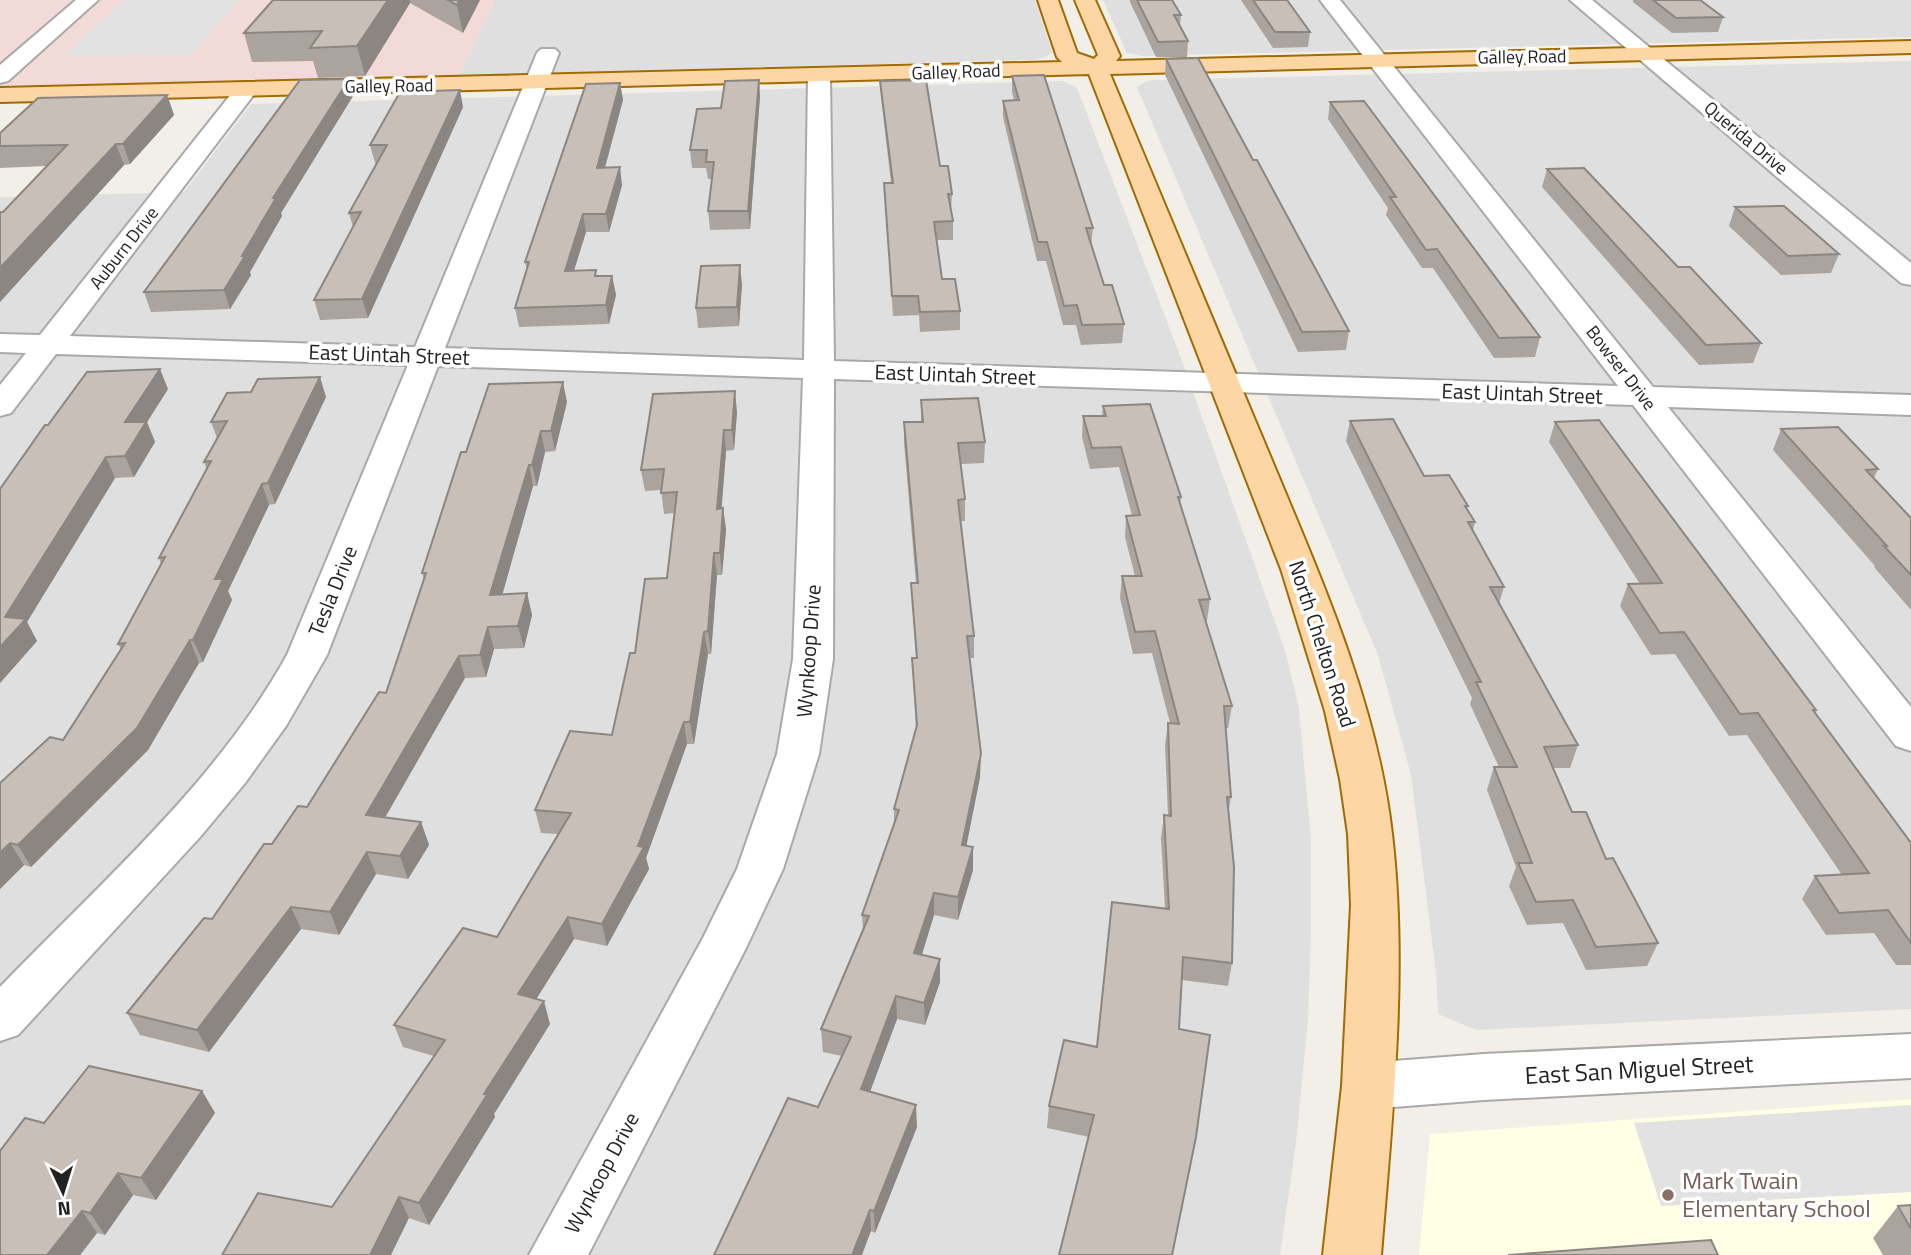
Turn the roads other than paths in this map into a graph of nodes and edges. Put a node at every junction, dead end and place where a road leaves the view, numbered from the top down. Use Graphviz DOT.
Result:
graph roads {
  1 [pos="88,0"];
  2 [pos="1048,0"];
  3 [pos="1085,0"];
  4 [pos="1330,0"];
  5 [pos="1580,0"];
  6 [pos="1910,48"];
  7 [pos="1645,54"];
  8 [pos="1378,60"];
  9 [pos="542,68"];
  10 [pos="1097,68"];
  11 [pos="0,76"];
  12 [pos="819,76"];
  13 [pos="247,89"];
  14 [pos="0,95"];
  15 [pos="1911,277"];
  16 [pos="0,343"];
  17 [pos="49,344"];
  18 [pos="428,356"];
  19 [pos="820,370"];
  20 [pos="1227,384"];
  21 [pos="1645,398"];
  22 [pos="0,405"];
  23 [pos="1911,405"];
  24 [pos="1911,736"];
  25 [pos="0,1020"];
  26 [pos="1911,1056"];
  27 [pos="1368,1086"];
  28 [pos="558,1255"];
  29 [pos="1352,1255"];
  1 -- 11 [label="street"];
  2 -- 10 [label="main road"];
  3 -- 10 [label="main road"];
  4 -- 8 [label="street, Bowser Drive"];
  5 -- 7 [label="street, Querida Drive"];
  6 -- 7 [label="main road, Galley Road"];
  7 -- 8 [label="main road, Galley Road"];
  7 -- 15 [label="street, Querida Drive"];
  8 -- 10 [label="main road, Galley Road"];
  8 -- 21 [label="street, Bowser Drive"];
  9 -- 12 [label="main road, Galley Road"];
  9 -- 13 [label="main road, Galley Road"];
  9 -- 18 [label="street, Tesla Drive"];
  10 -- 12 [label="main road, Galley Road"];
  10 -- 20 [label="main road, North Chelton Road"];
  12 -- 19 [label="street, Wynkoop Drive"];
  13 -- 14 [label="main road, Galley Road"];
  13 -- 17 [label="street, Auburn Drive"];
  16 -- 17 [label="street, East Uintah Street"];
  17 -- 18 [label="street, East Uintah Street"];
  17 -- 22 [label="street, Auburn Drive"];
  18 -- 19 [label="street, East Uintah Street"];
  18 -- 25 [label="street, Tesla Drive"];
  19 -- 20 [label="street, East Uintah Street"];
  19 -- 28 [label="street, Wynkoop Drive"];
  20 -- 21 [label="street, East Uintah Street"];
  20 -- 27 [label="main road, North Chelton Road"];
  21 -- 23 [label="street, East Uintah Street"];
  21 -- 24 [label="street, Bowser Drive"];
  26 -- 27 [label="street, East San Miguel Street"];
  27 -- 29 [label="main road, North Chelton Road"];
}
